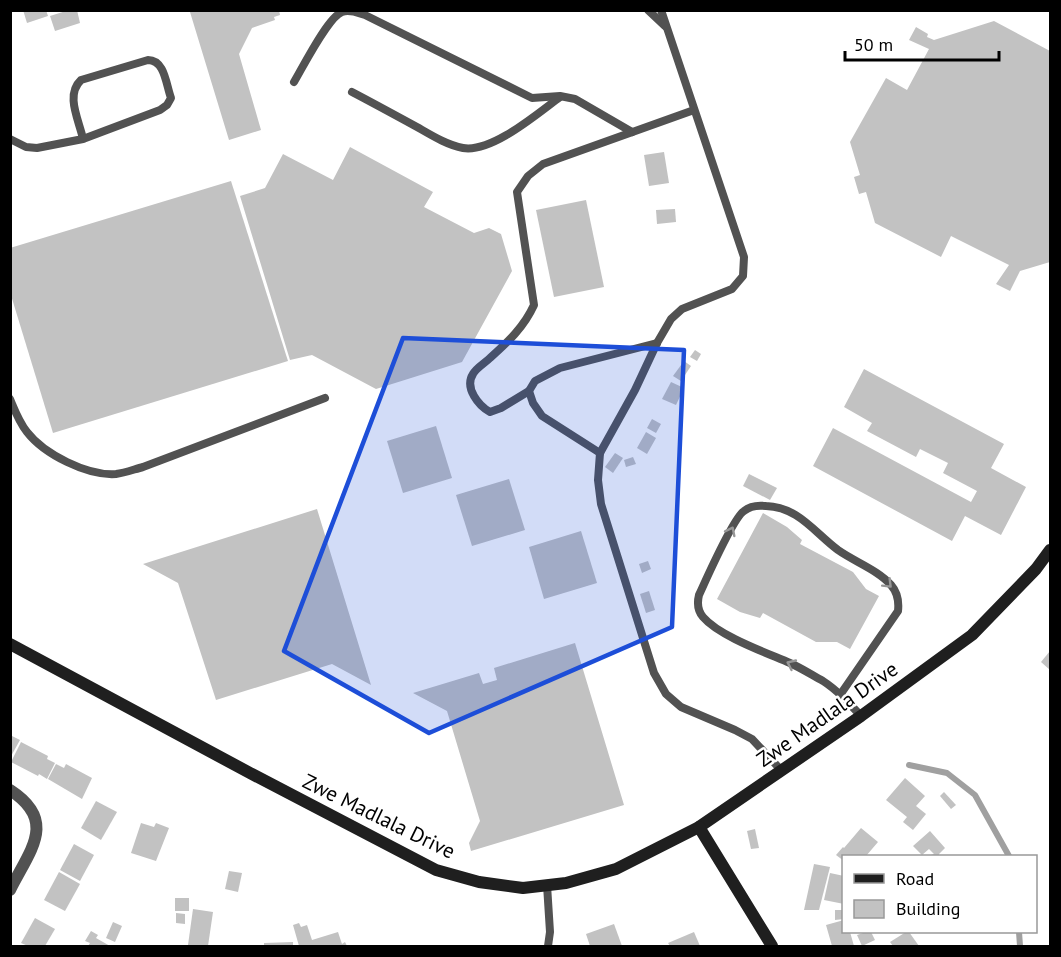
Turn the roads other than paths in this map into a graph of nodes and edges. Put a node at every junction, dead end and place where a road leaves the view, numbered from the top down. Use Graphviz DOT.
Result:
graph roads {
  1 [pos="648,10"];
  2 [pos="661,10"];
  3 [pos="343,11"];
  4 [pos="665,26"];
  5 [pos="294,82"];
  6 [pos="352,92"];
  7 [pos="560,96"];
  8 [pos="694,110"];
  9 [pos="632,132"];
  10 [pos="10,139"];
  11 [pos="83,139"];
  12 [pos="657,343"];
  13 [pos="529,391"];
  14 [pos="325,398"];
  15 [pos="10,399"];
  16 [pos="600,453"];
  17 [pos="1050,550"];
  18 [pos="10,644"];
  19 [pos="840,694"];
  20 [pos="861,716"];
  21 [pos="781,770"];
  22 [pos="10,790"];
  23 [pos="699,827"];
  24 [pos="547,885"];
  25 [pos="10,890"];
  26 [pos="548,946"];
  27 [pos="772,946"];
  1 -- 4 [label="lane"];
  2 -- 4 [label="lane"];
  3 -- 5 [label="lane"];
  3 -- 7 [label="lane"];
  4 -- 8 [label="lane"];
  6 -- 7 [label="lane"];
  7 -- 9 [label="lane"];
  8 -- 9 [label="lane"];
  8 -- 12 [label="lane"];
  9 -- 13 [label="lane"];
  10 -- 11 [label="lane"];
  11 -- 11 [label="lane"];
  12 -- 13 [label="lane"];
  12 -- 16 [label="lane"];
  13 -- 16 [label="lane"];
  14 -- 15 [label="lane"];
  16 -- 21 [label="lane"];
  17 -- 20 [label="street, Zwe Madlala Drive"];
  18 -- 24 [label="street, Zwe Madlala Drive"];
  19 -- 19 [label="lane, one-way"];
  19 -- 20 [label="lane"];
  20 -- 21 [label="street, Zwe Madlala Drive"];
  21 -- 23 [label="street, Zwe Madlala Drive"];
  22 -- 25 [label="street"];
  23 -- 24 [label="street, Zwe Madlala Drive"];
  23 -- 27 [label="street"];
  24 -- 26 [label="lane"];
}
